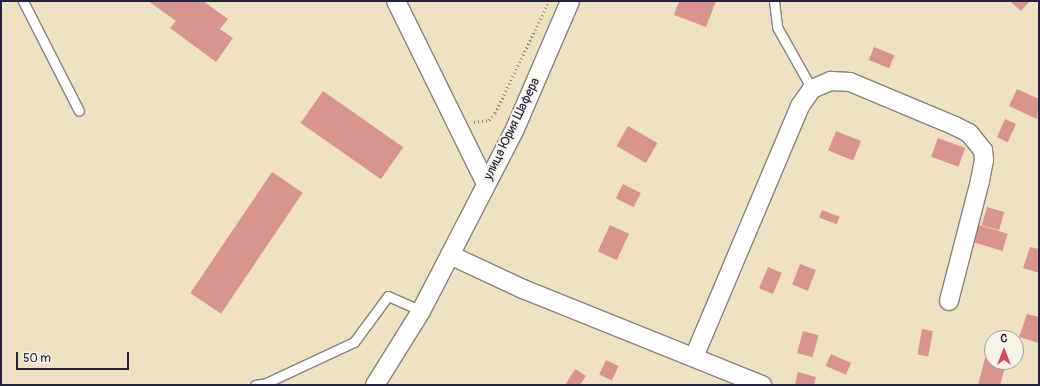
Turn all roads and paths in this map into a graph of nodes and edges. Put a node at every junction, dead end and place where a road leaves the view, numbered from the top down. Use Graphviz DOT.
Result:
graph roads {
  1 [pos="23,1"];
  2 [pos="396,1"];
  3 [pos="549,1"];
  4 [pos="570,1"];
  5 [pos="774,1"];
  6 [pos="812,89"];
  7 [pos="79,111"];
  8 [pos="468,120"];
  9 [pos="486,184"];
  10 [pos="450,256"];
  11 [pos="949,301"];
  12 [pos="421,312"];
  13 [pos="694,357"];
  14 [pos="255,385"];
  15 [pos="375,385"];
  16 [pos="762,385"];
  1 -- 7 [label="lane"];
  2 -- 9 [label="street"];
  3 -- 8 [label="path"];
  4 -- 9 [label="street, улица Юрия Шафера"];
  5 -- 6 [label="lane"];
  6 -- 11 [label="street"];
  6 -- 13 [label="street"];
  9 -- 10 [label="street, улица Юрия Шафера"];
  10 -- 12 [label="street, улица Юрия Шафера"];
  10 -- 13 [label="street"];
  12 -- 14 [label="lane"];
  12 -- 15 [label="street, улица Юрия Шафера"];
  13 -- 16 [label="street"];
}
